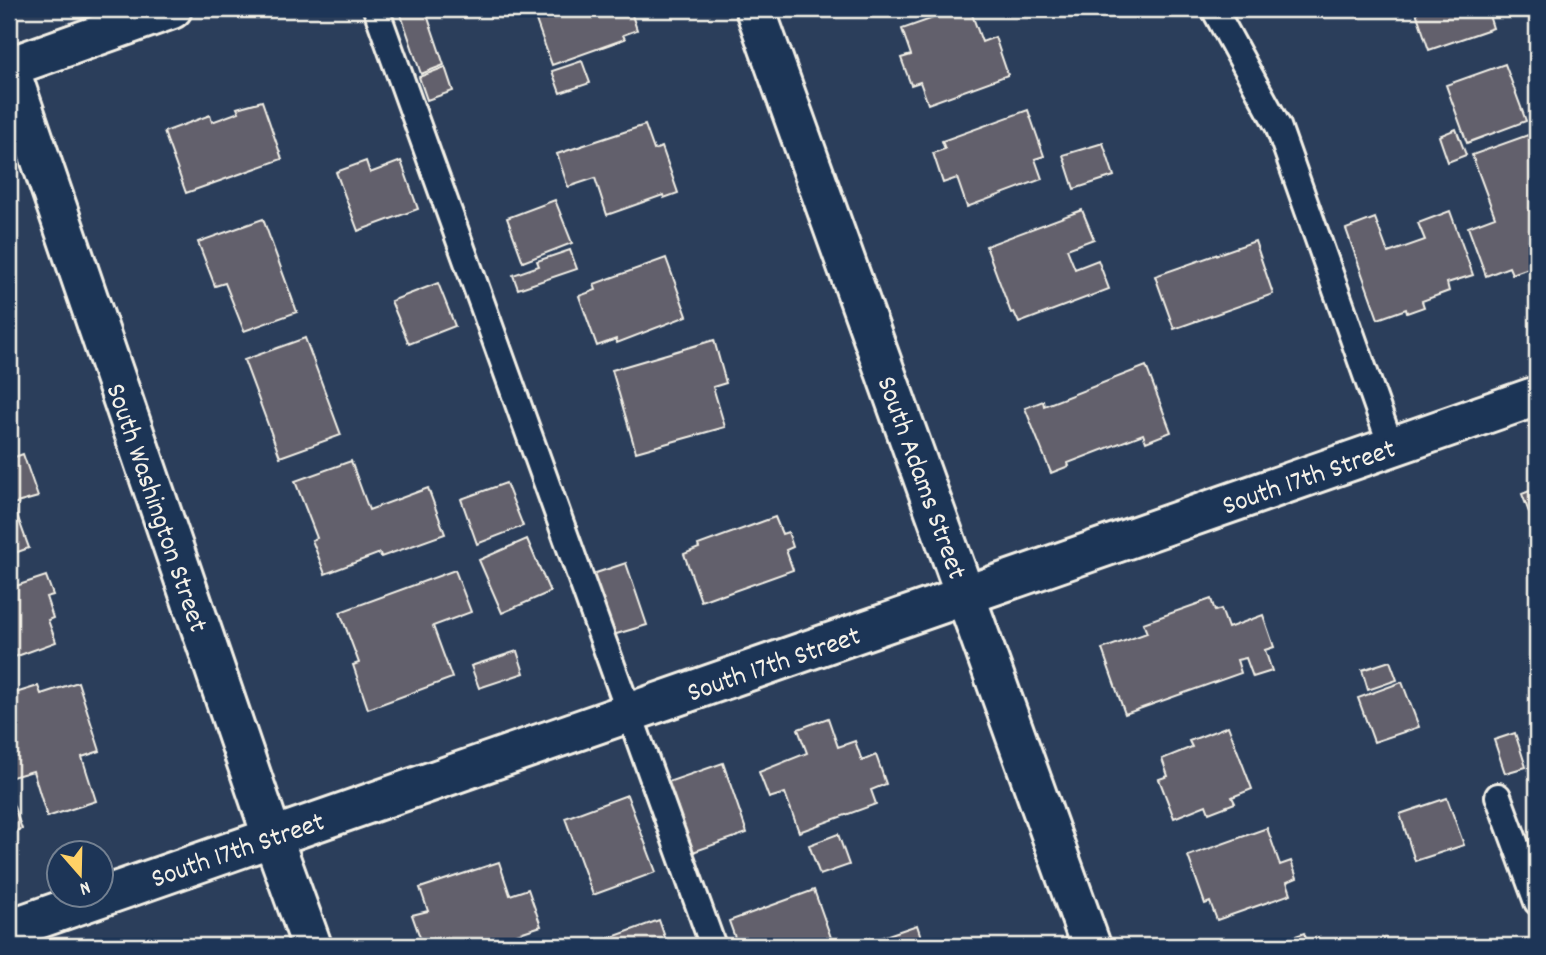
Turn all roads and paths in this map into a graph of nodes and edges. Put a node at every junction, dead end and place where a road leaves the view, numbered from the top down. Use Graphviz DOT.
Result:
graph roads {
  1 [pos="172,9"];
  2 [pos="376,9"];
  3 [pos="755,9"];
  4 [pos="1214,9"];
  5 [pos="9,67"];
  6 [pos="1537,396"];
  7 [pos="1391,446"];
  8 [pos="966,595"];
  9 [pos="629,712"];
  10 [pos="1498,796"];
  11 [pos="272,836"];
  12 [pos="1537,902"];
  13 [pos="9,929"];
  14 [pos="312,946"];
  15 [pos="713,946"];
  16 [pos="1091,946"];
  1 -- 5 [label="street"];
  2 -- 9 [label="lane"];
  3 -- 8 [label="street, South Adams Street"];
  4 -- 7 [label="lane"];
  5 -- 11 [label="street, South Washington Street"];
  6 -- 7 [label="street, South 17th Street"];
  7 -- 8 [label="street, South 17th Street"];
  8 -- 9 [label="street, South 17th Street"];
  8 -- 16 [label="street, South Adams Street"];
  9 -- 11 [label="street, South 17th Street"];
  9 -- 15 [label="lane"];
  10 -- 12 [label="lane"];
  11 -- 13 [label="street, South 17th Street"];
  11 -- 14 [label="street, South Washington Street"];
}
